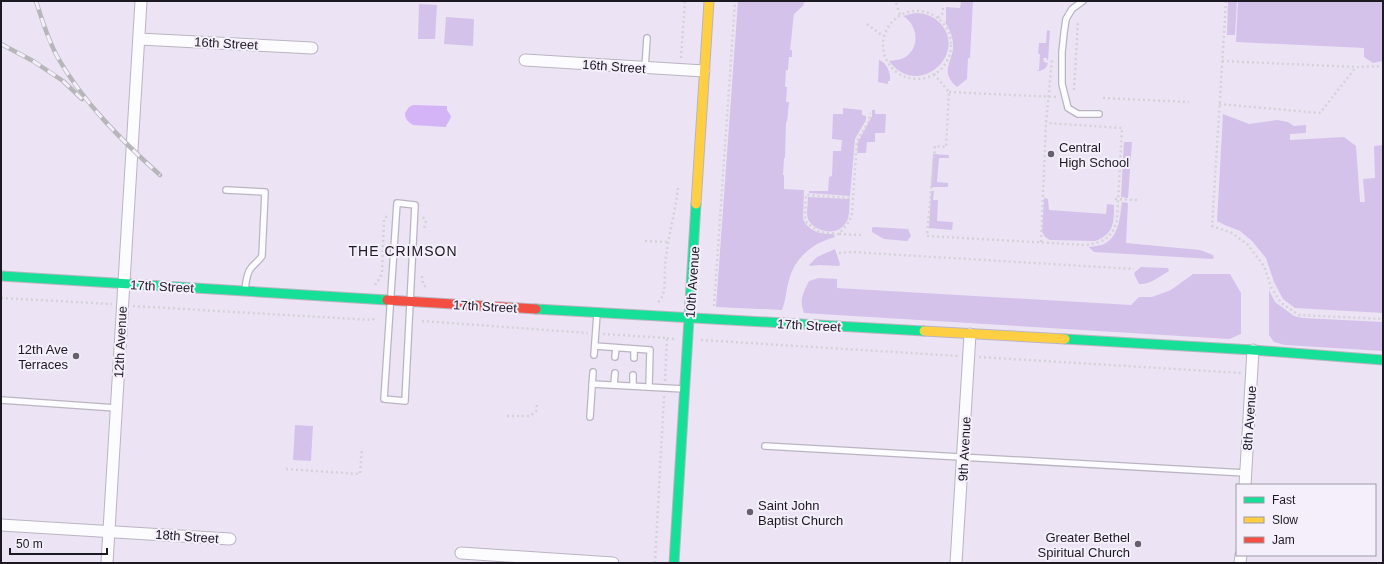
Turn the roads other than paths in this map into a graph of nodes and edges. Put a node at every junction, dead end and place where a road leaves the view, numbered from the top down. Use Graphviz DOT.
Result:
graph roads {
  1 [pos="141,1"];
  2 [pos="709,1"];
  3 [pos="1083,1"];
  4 [pos="647,38"];
  5 [pos="139,39"];
  6 [pos="312,48"];
  7 [pos="525,60"];
  8 [pos="644,68"];
  9 [pos="704,71"];
  10 [pos="1099,114"];
  11 [pos="226,190"];
  12 [pos="1,276"];
  13 [pos="123,283"];
  14 [pos="245,290"];
  15 [pos="390,300"];
  16 [pos="411,302"];
  17 [pos="597,312"];
  18 [pos="690,317"];
  19 [pos="970,334"];
  20 [pos="595,346"];
  21 [pos="616,348"];
  22 [pos="634,349"];
  23 [pos="1253,350"];
  24 [pos="594,356"];
  25 [pos="615,357"];
  26 [pos="634,358"];
  27 [pos="1383,360"];
  28 [pos="593,372"];
  29 [pos="615,374"];
  30 [pos="633,375"];
  31 [pos="592,384"];
  32 [pos="614,385"];
  33 [pos="633,386"];
  34 [pos="649,387"];
  35 [pos="685,389"];
  36 [pos="1,400"];
  37 [pos="116,408"];
  38 [pos="590,417"];
  39 [pos="765,446"];
  40 [pos="963,457"];
  41 [pos="1245,473"];
  42 [pos="1245,484"];
  43 [pos="1,524"];
  44 [pos="108,531"];
  45 [pos="230,539"];
  46 [pos="461,553"];
  47 [pos="107,563"];
  48 [pos="614,563"];
  49 [pos="674,563"];
  50 [pos="956,563"];
  1 -- 5 [label="street, 12th Avenue"];
  2 -- 9 [label="street, 10th Avenue"];
  3 -- 10 [label="lane"];
  4 -- 8 [label="lane"];
  5 -- 6 [label="street, 16th Street"];
  5 -- 13 [label="street, 12th Avenue"];
  7 -- 8 [label="street, 16th Street"];
  8 -- 9 [label="street, 16th Street"];
  9 -- 18 [label="street, 10th Avenue"];
  11 -- 14 [label="lane"];
  12 -- 13 [label="street, 17th Street"];
  13 -- 14 [label="street, 17th Street"];
  13 -- 37 [label="street, 12th Avenue"];
  14 -- 15 [label="street, 17th Street"];
  15 -- 16 [label="street, 17th Street"];
  15 -- 16 [label="lane"];
  15 -- 16 [label="lane"];
  16 -- 17 [label="street, 17th Street"];
  17 -- 18 [label="street, 17th Street"];
  17 -- 20 [label="lane"];
  18 -- 19 [label="street, 17th Street"];
  18 -- 35 [label="street, 10th Avenue"];
  19 -- 23 [label="street, 17th Street"];
  19 -- 40 [label="street, 9th Avenue"];
  20 -- 21 [label="lane"];
  20 -- 24 [label="lane"];
  21 -- 22 [label="lane"];
  21 -- 25 [label="lane"];
  22 -- 26 [label="lane"];
  22 -- 34 [label="lane"];
  23 -- 27 [label="street, 17th Street"];
  23 -- 41 [label="street, 8th Avenue"];
  28 -- 31 [label="lane"];
  29 -- 32 [label="lane"];
  30 -- 33 [label="lane"];
  31 -- 32 [label="lane"];
  31 -- 38 [label="lane"];
  32 -- 33 [label="lane"];
  33 -- 34 [label="lane"];
  34 -- 35 [label="lane"];
  35 -- 49 [label="street, 10th Avenue"];
  36 -- 37 [label="lane"];
  37 -- 44 [label="street, 12th Avenue"];
  39 -- 40 [label="lane"];
  40 -- 41 [label="lane"];
  40 -- 50 [label="street, 9th Avenue"];
  41 -- 42 [label="street, 8th Avenue"];
  43 -- 44 [label="street, 18th Street"];
  44 -- 45 [label="street, 18th Street"];
  44 -- 47 [label="street, 12th Avenue"];
  46 -- 48 [label="street"];
}
